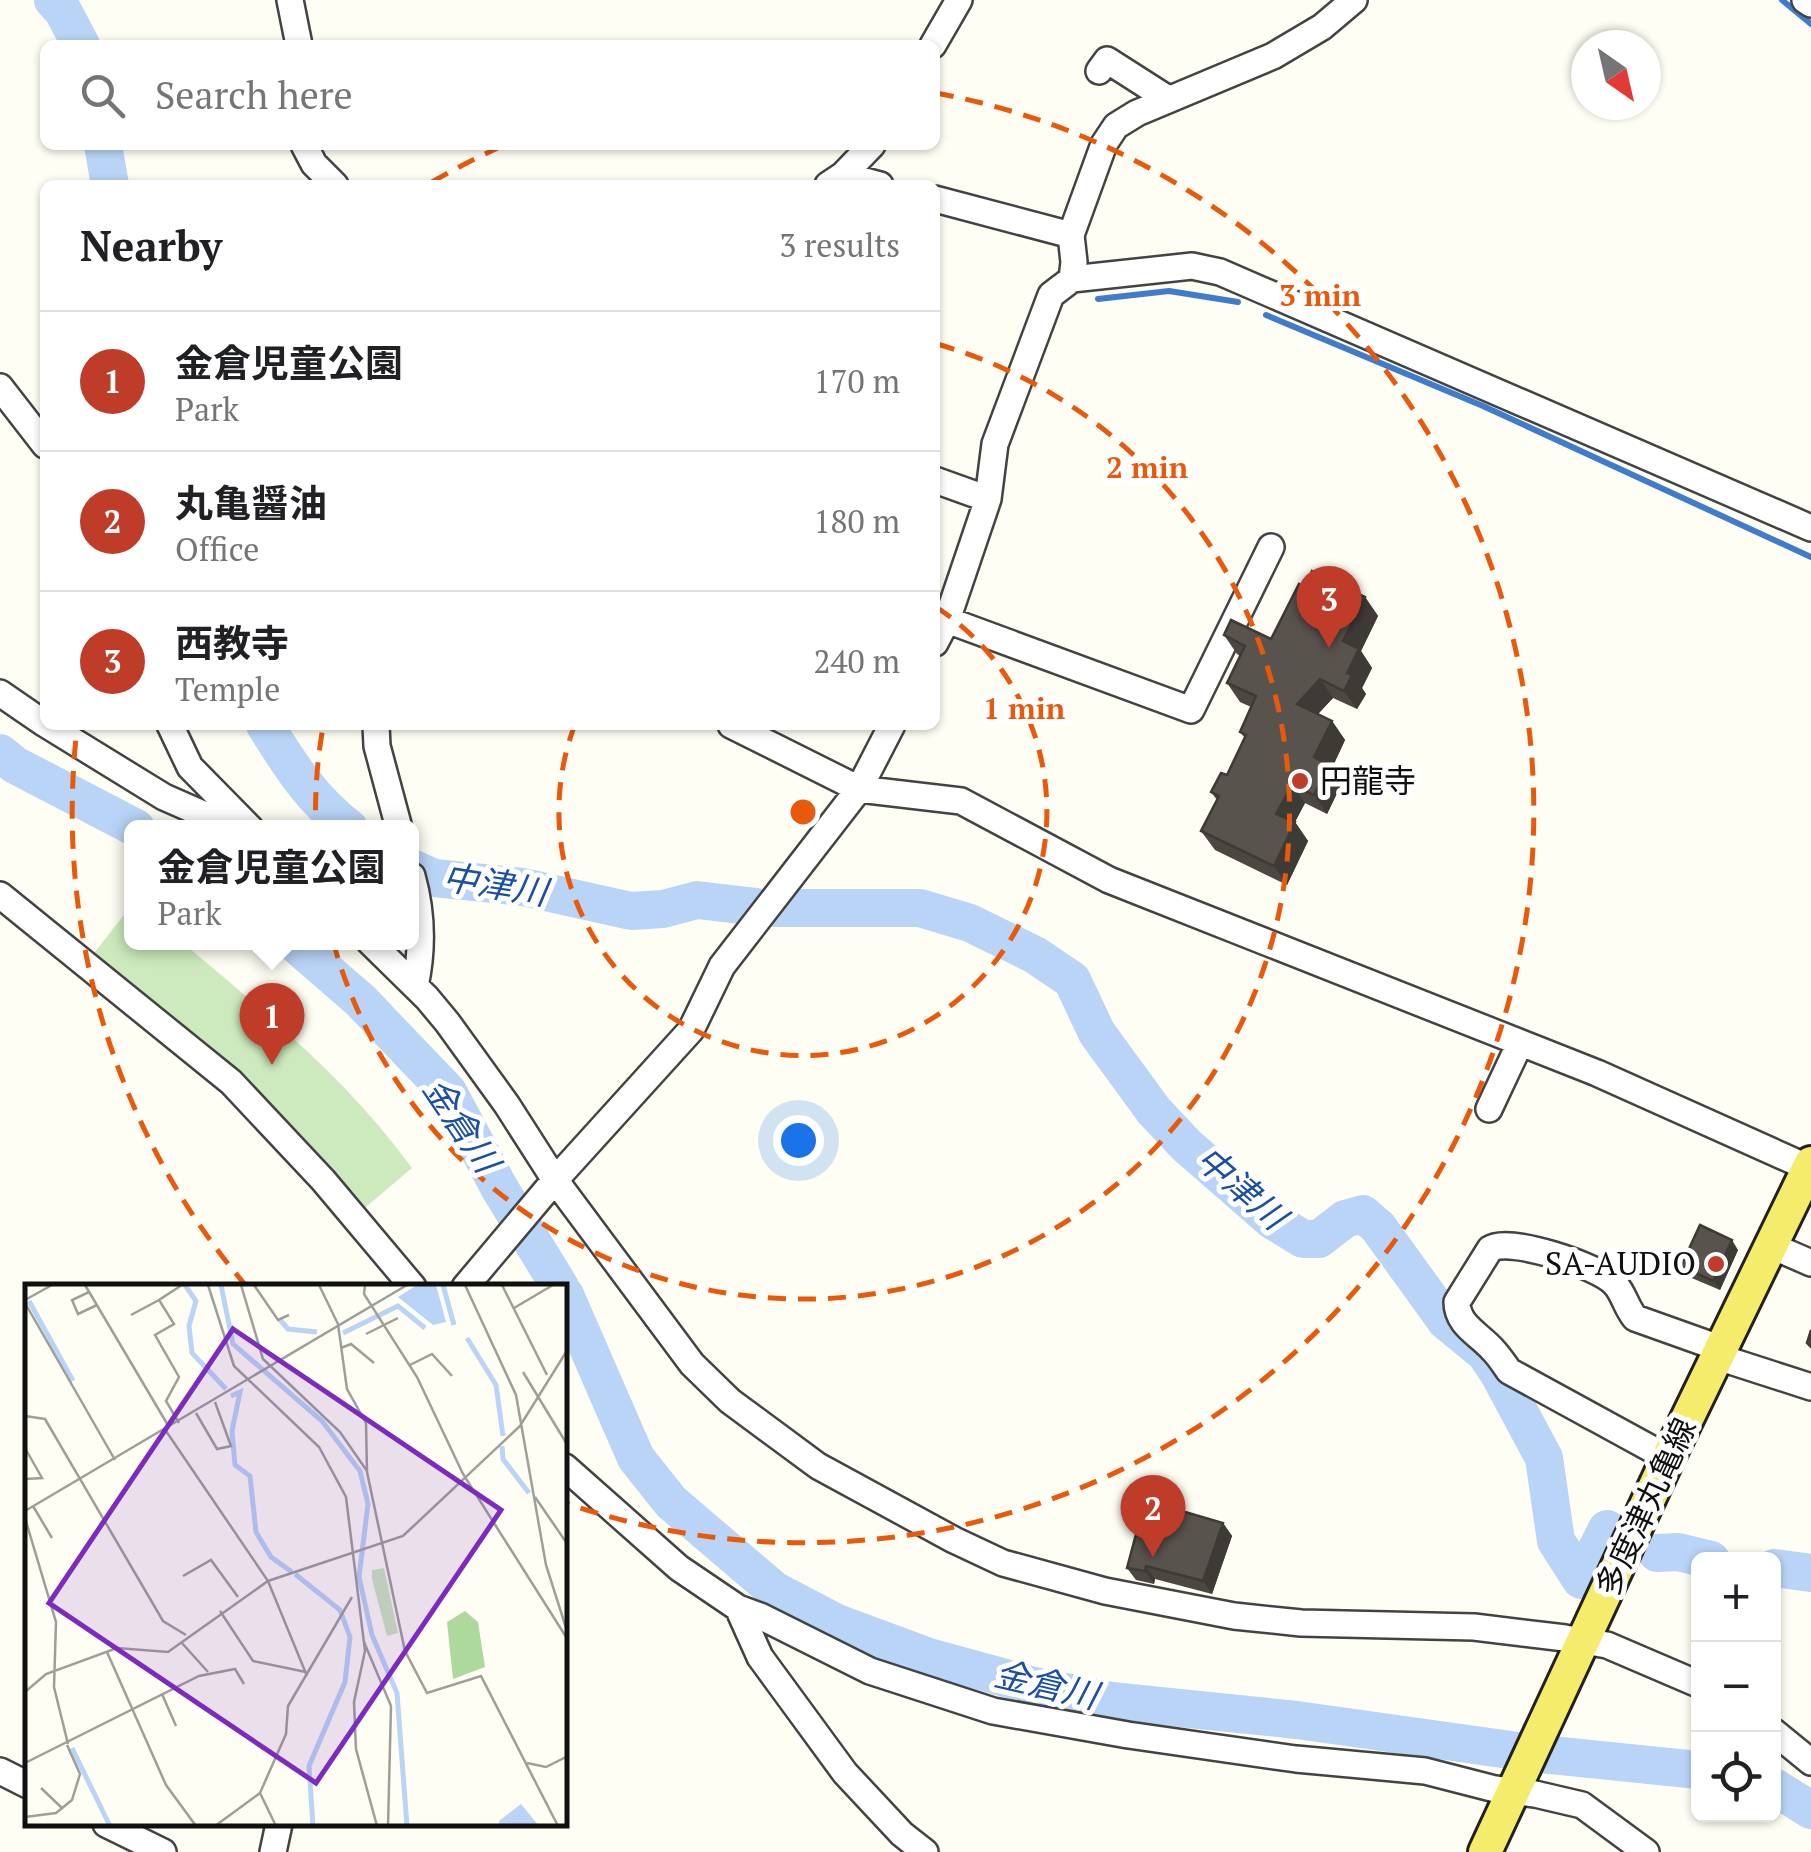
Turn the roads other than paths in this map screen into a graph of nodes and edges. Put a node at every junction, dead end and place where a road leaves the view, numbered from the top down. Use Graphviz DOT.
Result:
graph roads {
  1 [pos="290,0"];
  2 [pos="959,0"];
  3 [pos="1354,0"];
  4 [pos="298,40"];
  5 [pos="936,40"];
  6 [pos="1100,71"];
  7 [pos="1168,99"];
  8 [pos="307,150"];
  9 [pos="867,150"];
  10 [pos="330,180"];
  11 [pos="835,180"];
  12 [pos="940,200"];
  13 [pos="1072,234"];
  14 [pos="1072,279"];
  15 [pos="0,387"];
  16 [pos="40,438"];
  17 [pos="940,482"];
  18 [pos="988,499"];
  19 [pos="1811,528"];
  20 [pos="1271,547"];
  21 [pos="941,632"];
  22 [pos="0,692"];
  23 [pos="40,720"];
  24 [pos="56,730"];
  25 [pos="172,730"];
  26 [pos="376,730"];
  27 [pos="742,730"];
  28 [pos="889,730"];
  29 [pos="859,789"];
  30 [pos="228,808"];
  31 [pos="241,820"];
  32 [pos="397,820"];
  33 [pos="0,895"];
  34 [pos="419,914"];
  35 [pos="378,950"];
  36 [pos="415,986"];
  37 [pos="1520,1043"];
  38 [pos="1489,1110"];
  39 [pos="1807,1180"];
  40 [pos="550,1188"];
  41 [pos="1772,1246"];
  42 [pos="1811,1263"];
  43 [pos="410,1284"];
  44 [pos="467,1284"];
  45 [pos="1720,1352"];
  46 [pos="1811,1387"];
  47 [pos="1668,1458"];
  48 [pos="568,1470"];
  49 [pos="738,1608"];
  50 [pos="1583,1641"];
  51 [pos="1691,1681"];
  52 [pos="1781,1738"];
  53 [pos="1811,1762"];
  54 [pos="0,1771"];
  55 [pos="25,1784"];
  56 [pos="1512,1793"];
  57 [pos="112,1827"];
  58 [pos="278,1827"];
  59 [pos="162,1852"];
  60 [pos="273,1852"];
  61 [pos="925,1852"];
  62 [pos="1485,1852"];
  63 [pos="1646,1852"];
  1 -- 4 [label="street"];
  2 -- 5 [label="street"];
  3 -- 7 [label="street"];
  6 -- 7 [label="street"];
  7 -- 13 [label="street"];
  8 -- 10 [label="street"];
  9 -- 11 [label="street"];
  12 -- 13 [label="street"];
  13 -- 14 [label="street"];
  14 -- 18 [label="street"];
  14 -- 19 [label="street"];
  15 -- 16 [label="street"];
  17 -- 18 [label="street"];
  18 -- 21 [label="street"];
  20 -- 21 [label="street"];
  22 -- 23 [label="street"];
  24 -- 30 [label="street"];
  25 -- 30 [label="street"];
  26 -- 32 [label="street"];
  27 -- 29 [label="street"];
  28 -- 29 [label="street"];
  29 -- 37 [label="street"];
  29 -- 40 [label="street"];
  30 -- 31 [label="street"];
  33 -- 43 [label="street"];
  34 -- 36 [label="street"];
  35 -- 36 [label="street"];
  36 -- 40 [label="street"];
  37 -- 38 [label="street"];
  37 -- 39 [label="street"];
  39 -- 41 [label="main road, 多度津丸亀線"];
  40 -- 44 [label="street"];
  40 -- 50 [label="street"];
  41 -- 42 [label="street"];
  41 -- 45 [label="main road, 多度津丸亀線"];
  45 -- 46 [label="street"];
  45 -- 47 [label="main road, 多度津丸亀線"];
  45 -- 47 [label="street"];
  47 -- 50 [label="main road, 多度津丸亀線"];
  48 -- 49 [label="street"];
  49 -- 56 [label="street"];
  49 -- 61 [label="street"];
  50 -- 51 [label="street"];
  50 -- 56 [label="main road, 多度津丸亀線"];
  52 -- 53 [label="street"];
  54 -- 55 [label="street"];
  56 -- 62 [label="main road, 多度津丸亀線"];
  56 -- 63 [label="street"];
  57 -- 59 [label="street"];
  58 -- 60 [label="street"];
}
